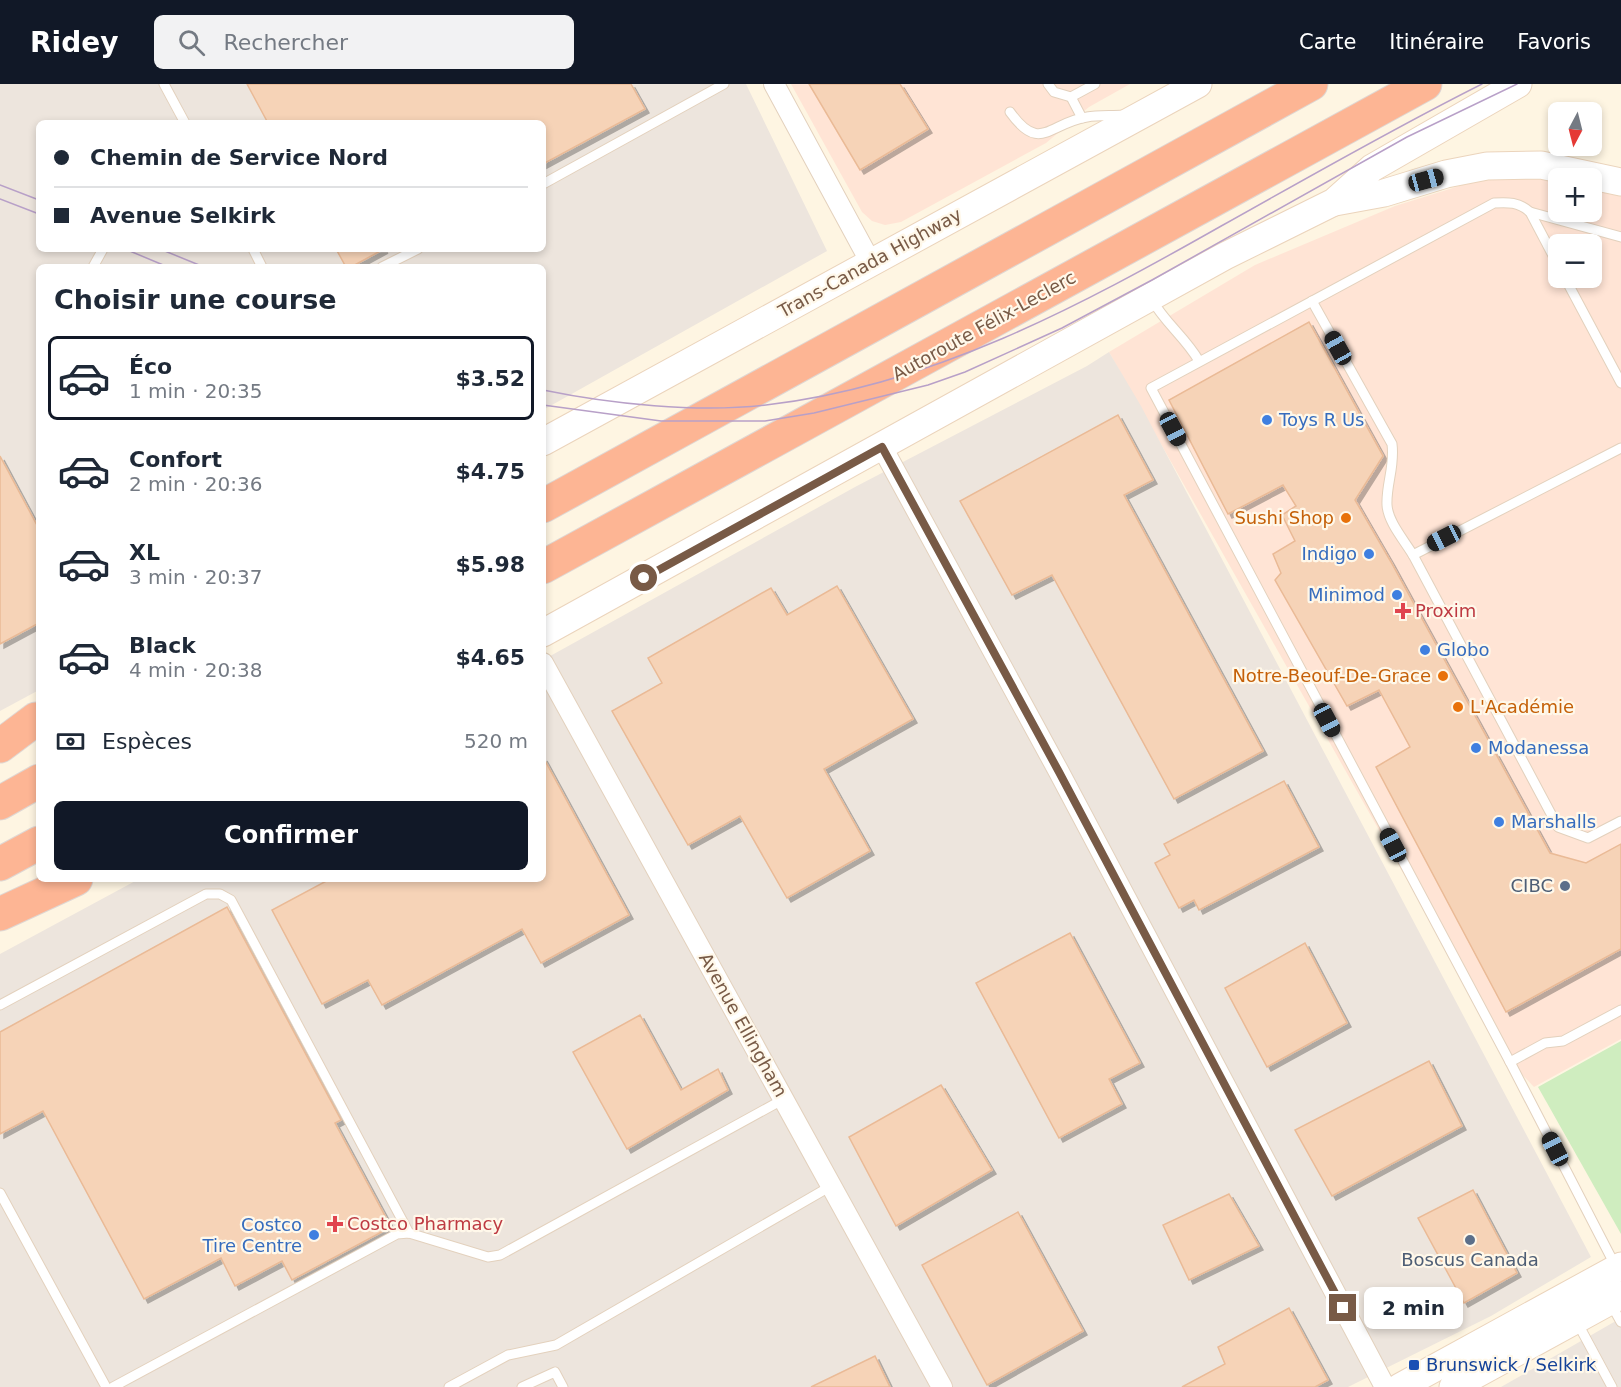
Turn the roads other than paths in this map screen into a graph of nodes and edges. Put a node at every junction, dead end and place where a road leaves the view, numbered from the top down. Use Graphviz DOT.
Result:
graph roads {
  1 [pos="164,84"];
  2 [pos="724,84"];
  3 [pos="774,84"];
  4 [pos="1048,84"];
  5 [pos="1095,84"];
  6 [pos="1197,84"];
  7 [pos="1311,84"];
  8 [pos="1425,84"];
  9 [pos="1518,84"];
  10 [pos="1071,98"];
  11 [pos="1010,112"];
  12 [pos="1140,115"];
  13 [pos="1082,118"];
  14 [pos="183,120"];
  15 [pos="546,182"];
  16 [pos="1621,182"];
  17 [pos="1334,202"];
  18 [pos="1530,212"];
  19 [pos="1621,237"];
  20 [pos="1548,246"];
  21 [pos="412,252"];
  22 [pos="871,263"];
  23 [pos="388,264"];
  24 [pos="1570,288"];
  25 [pos="1150,298"];
  26 [pos="1312,301"];
  27 [pos="1199,361"];
  28 [pos="1621,383"];
  29 [pos="546,440"];
  30 [pos="882,447"];
  31 [pos="1621,448"];
  32 [pos="546,504"];
  33 [pos="1413,555"];
  34 [pos="546,565"];
  35 [pos="546,631"];
  36 [pos="546,668"];
  37 [pos="36,719"];
  38 [pos="36,719"];
  39 [pos="0,738"];
  40 [pos="0,746"];
  41 [pos="36,783"];
  42 [pos="0,802"];
  43 [pos="1621,821"];
  44 [pos="36,845"];
  45 [pos="0,864"];
  46 [pos="69,882"];
  47 [pos="86,882"];
  48 [pos="0,914"];
  49 [pos="0,932"];
  50 [pos="0,1005"];
  51 [pos="1621,1010"];
  52 [pos="1509,1062"];
  53 [pos="784,1100"];
  54 [pos="831,1186"];
  55 [pos="0,1194"];
  56 [pos="409,1233"];
  57 [pos="1620,1270"];
  58 [pos="1617,1306"];
  59 [pos="1576,1320"];
  60 [pos="106,1387"];
  61 [pos="113,1387"];
  62 [pos="449,1387"];
  63 [pos="522,1387"];
  64 [pos="563,1387"];
  65 [pos="942,1387"];
  66 [pos="1385,1387"];
  67 [pos="1400,1387"];
  68 [pos="1453,1387"];
  69 [pos="1612,1387"];
  1 -- 14 [label="lane"];
  2 -- 15 [label="lane"];
  3 -- 22 [label="street"];
  4 -- 10 [label="lane"];
  5 -- 10 [label="lane"];
  6 -- 12 [label="main road, Trans-Canada Highway"];
  7 -- 32 [label="highway"];
  8 -- 34 [label="highway, Autoroute Félix-Leclerc"];
  9 -- 17 [label="main road"];
  10 -- 13 [label="lane"];
  11 -- 13 [label="lane"];
  12 -- 13 [label="lane"];
  12 -- 22 [label="main road, Trans-Canada Highway"];
  16 -- 17 [label="main road"];
  17 -- 25 [label="main road"];
  18 -- 19 [label="lane"];
  18 -- 20 [label="lane"];
  18 -- 26 [label="lane"];
  21 -- 23 [label="lane"];
  22 -- 29 [label="main road, Trans-Canada Highway"];
  24 -- 28 [label="lane"];
  25 -- 27 [label="lane"];
  25 -- 30 [label="main road"];
  26 -- 27 [label="lane"];
  26 -- 33 [label="lane"];
  27 -- 52 [label="lane"];
  30 -- 35 [label="main road"];
  30 -- 66 [label="street"];
  31 -- 33 [label="lane"];
  33 -- 43 [label="lane"];
  36 -- 53 [label="street, Avenue Ellingham"];
  37 -- 39 [label="main road"];
  38 -- 40 [label="highway"];
  41 -- 42 [label="highway"];
  44 -- 45 [label="highway"];
  46 -- 48 [label="highway"];
  47 -- 49 [label="main road"];
  50 -- 56 [label="lane"];
  51 -- 52 [label="lane"];
  52 -- 57 [label="lane"];
  53 -- 54 [label="street, Avenue Ellingham"];
  53 -- 56 [label="lane"];
  54 -- 62 [label="lane"];
  54 -- 65 [label="street, Avenue Ellingham"];
  55 -- 60 [label="lane"];
  56 -- 61 [label="lane"];
  57 -- 67 [label="main road"];
  58 -- 59 [label="main road"];
  59 -- 68 [label="main road"];
  59 -- 69 [label="lane"];
  63 -- 64 [label="lane"];
}
